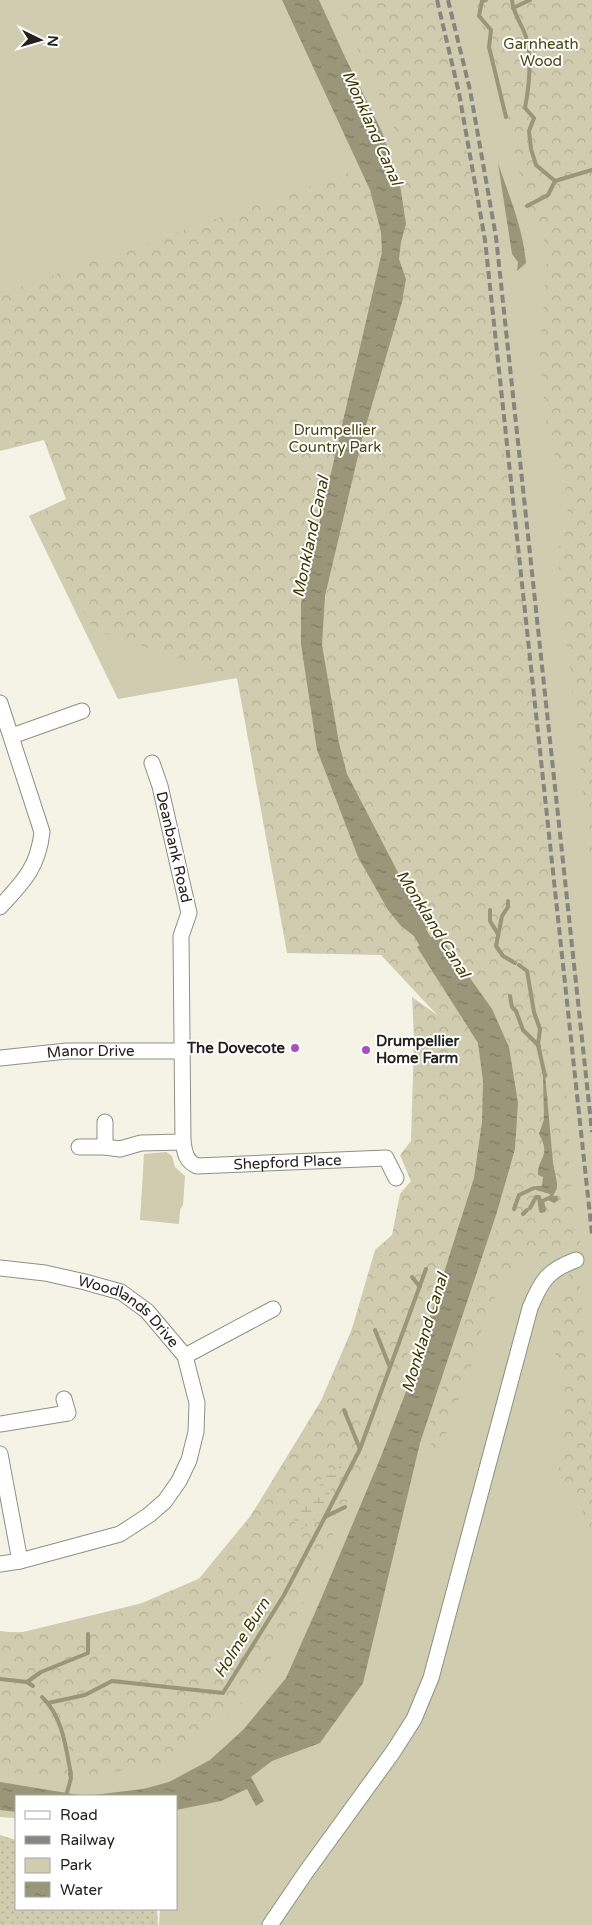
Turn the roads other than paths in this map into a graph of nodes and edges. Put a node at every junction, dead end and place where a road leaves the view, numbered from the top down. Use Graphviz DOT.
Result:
graph roads {
  1 [pos="0,703"];
  2 [pos="82,711"];
  3 [pos="12,736"];
  4 [pos="152,763"];
  5 [pos="0,907"];
  6 [pos="182,1051"];
  7 [pos="0,1058"];
  8 [pos="105,1122"];
  9 [pos="183,1142"];
  10 [pos="79,1147"];
  11 [pos="105,1147"];
  12 [pos="396,1178"];
  13 [pos="576,1260"];
  14 [pos="0,1268"];
  15 [pos="273,1309"];
  16 [pos="185,1356"];
  17 [pos="67,1412"];
  18 [pos="0,1424"];
  19 [pos="0,1454"];
  20 [pos="20,1561"];
  21 [pos="0,1564"];
  22 [pos="270,1925"];
  1 -- 3 [label="street"];
  2 -- 3 [label="street"];
  3 -- 5 [label="street"];
  4 -- 6 [label="street, Deanbank Road"];
  6 -- 7 [label="street, Manor Drive"];
  6 -- 9 [label="street, Shepford Place"];
  8 -- 11 [label="street"];
  9 -- 11 [label="street"];
  9 -- 12 [label="street, Shepford Place"];
  10 -- 11 [label="street"];
  13 -- 22 [label="street"];
  14 -- 16 [label="street, Woodlands Drive"];
  15 -- 16 [label="street"];
  16 -- 20 [label="street, Woodlands Drive"];
  17 -- 18 [label="street"];
  19 -- 20 [label="street"];
  20 -- 21 [label="street, Woodlands Drive"];
}
